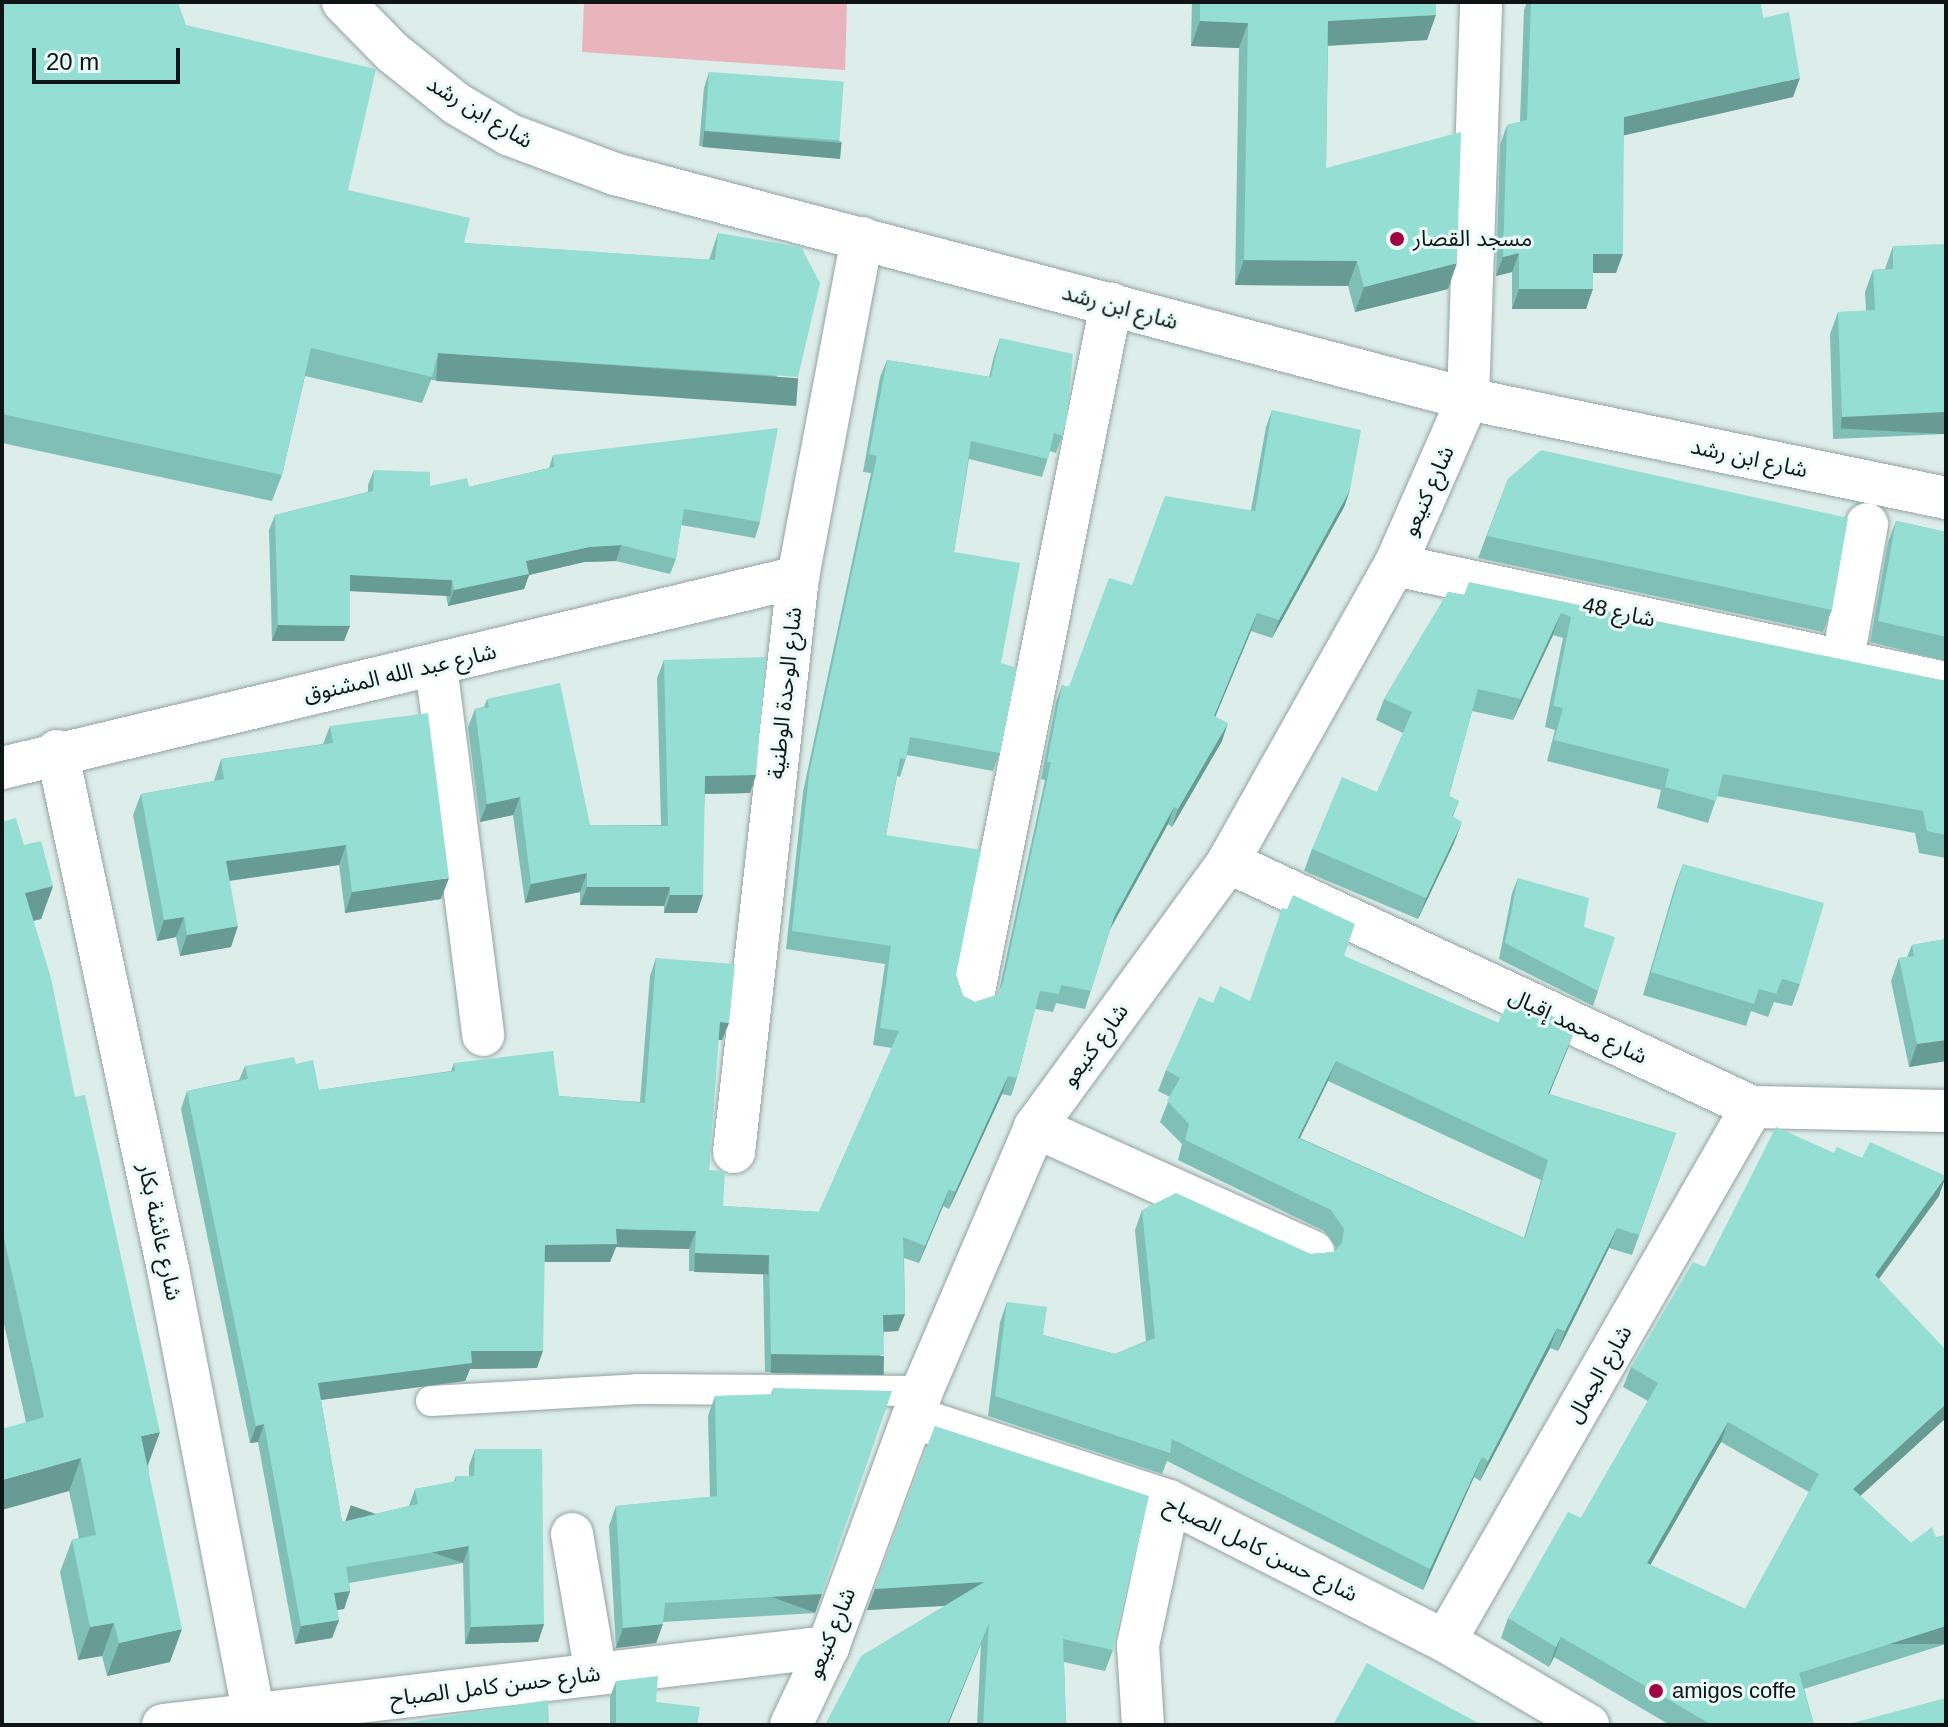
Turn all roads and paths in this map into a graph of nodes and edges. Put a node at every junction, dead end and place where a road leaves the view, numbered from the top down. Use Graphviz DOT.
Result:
graph roads {
  1 [pos="343,2"];
  2 [pos="1481,2"];
  3 [pos="862,238"];
  4 [pos="1111,304"];
  5 [pos="1468,399"];
  6 [pos="1946,498"];
  7 [pos="1867,524"];
  8 [pos="1395,565"];
  9 [pos="798,577"];
  10 [pos="1843,659"];
  11 [pos="436,666"];
  12 [pos="1946,683"];
  13 [pos="57,751"];
  14 [pos="2,768"];
  15 [pos="1228,862"];
  16 [pos="973,996"];
  17 [pos="483,1035"];
  18 [pos="1752,1107"];
  19 [pos="1946,1111"];
  20 [pos="1035,1127"];
  21 [pos="734,1152"];
  22 [pos="1313,1252"];
  23 [pos="431,1401"];
  24 [pos="918,1404"];
  25 [pos="1169,1501"];
  26 [pos="572,1534"];
  27 [pos="1445,1641"];
  28 [pos="828,1647"];
  29 [pos="596,1674"];
  30 [pos="254,1714"];
  31 [pos="163,1725"];
  32 [pos="791,1725"];
  33 [pos="1143,1725"];
  34 [pos="1588,1725"];
  1 -- 3 [label="street, شارع ابن رشد"];
  2 -- 5 [label="street"];
  3 -- 4 [label="street, شارع ابن رشد"];
  3 -- 9 [label="street, شارع الوحدة الوطنية"];
  4 -- 5 [label="street, شارع ابن رشد"];
  4 -- 16 [label="street"];
  5 -- 6 [label="street, شارع ابن رشد"];
  5 -- 8 [label="street, شارع كنيعو"];
  7 -- 10 [label="street"];
  8 -- 10 [label="street, شارع 48"];
  8 -- 15 [label="street, شارع كنيعو"];
  9 -- 11 [label="street, شارع عبد الله المشنوق"];
  9 -- 21 [label="street, شارع الوحدة الوطنية"];
  10 -- 12 [label="street, شارع 48"];
  11 -- 13 [label="street, شارع عبد الله المشنوق"];
  11 -- 17 [label="street"];
  13 -- 14 [label="street, شارع عبد الله المشنوق"];
  13 -- 30 [label="street, شارع عائشة بكار"];
  15 -- 18 [label="street, شارع محمد إقبال"];
  15 -- 20 [label="street, شارع كنيعو"];
  18 -- 19 [label="street, شارع محمد إقبال"];
  18 -- 27 [label="street, شارع الجمال"];
  20 -- 22 [label="street"];
  20 -- 24 [label="street, شارع كنيعو"];
  23 -- 24 [label="street"];
  24 -- 25 [label="street, شارع حسن كامل الصباح"];
  24 -- 28 [label="street, شارع كنيعو"];
  25 -- 27 [label="street, شارع حسن كامل الصباح"];
  25 -- 33 [label="street"];
  26 -- 29 [label="street"];
  27 -- 34 [label="street, شارع حسن كامل الصباح"];
  28 -- 29 [label="street, شارع حسن كامل الصباح"];
  28 -- 32 [label="street, شارع كنيعو"];
  29 -- 30 [label="street, شارع حسن كامل الصباح"];
  30 -- 31 [label="street, شارع حسن كامل الصباح"];
}
